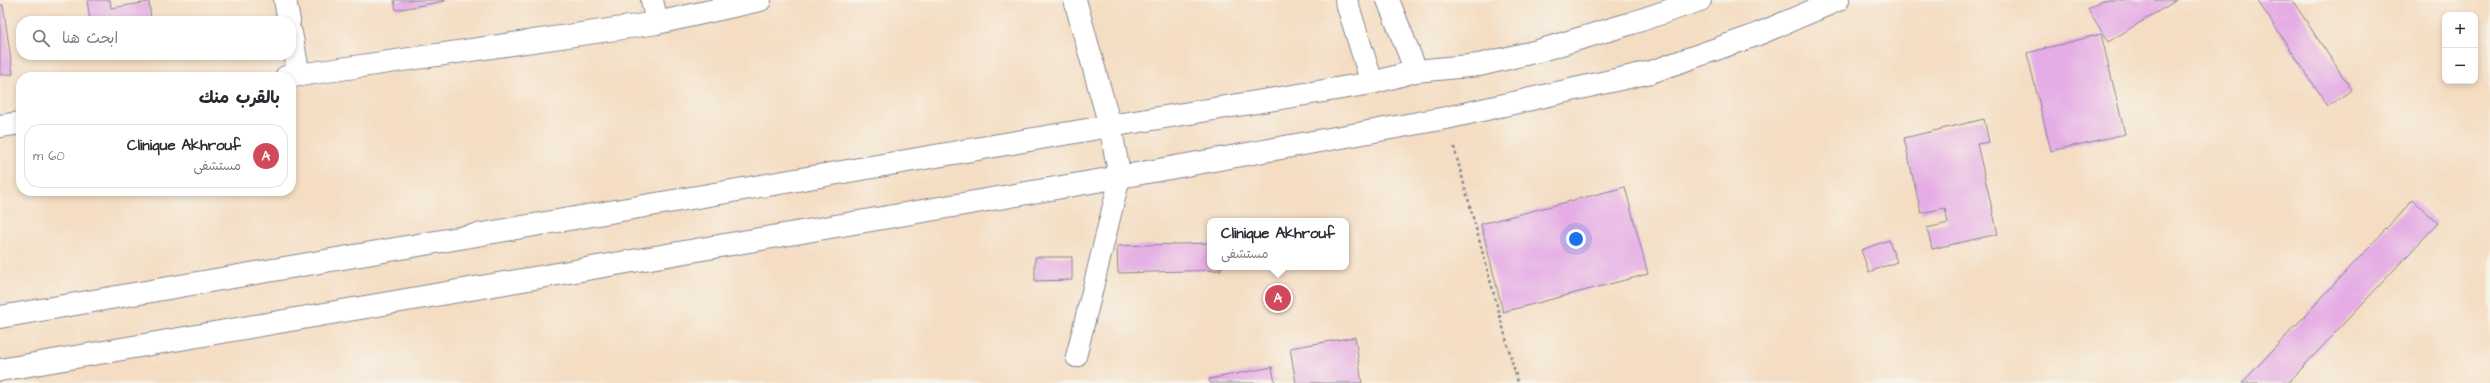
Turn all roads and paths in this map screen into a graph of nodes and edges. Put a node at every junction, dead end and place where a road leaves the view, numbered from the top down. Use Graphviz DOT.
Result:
graph roads {
  1 [pos="285,0"];
  2 [pos="652,0"];
  3 [pos="760,0"];
  4 [pos="1074,0"];
  5 [pos="1346,0"];
  6 [pos="1388,0"];
  7 [pos="1700,0"];
  8 [pos="1838,0"];
  9 [pos="288,16"];
  10 [pos="657,23"];
  11 [pos="292,60"];
  12 [pos="1416,71"];
  13 [pos="293,72"];
  14 [pos="296,76"];
  15 [pos="1372,83"];
  16 [pos="1446,118"];
  17 [pos="16,124"];
  18 [pos="0,126"];
  19 [pos="1110,126"];
  20 [pos="1120,178"];
  21 [pos="0,317"];
  22 [pos="1076,357"];
  23 [pos="0,370"];
  24 [pos="1518,383"];
  1 -- 9 [label="main road"];
  2 -- 10 [label="main road"];
  3 -- 10 [label="main road"];
  4 -- 19 [label="main road"];
  5 -- 15 [label="main road"];
  6 -- 12 [label="main road"];
  7 -- 12 [label="main road"];
  8 -- 16 [label="main road"];
  10 -- 14 [label="main road"];
  11 -- 13 [label="main road"];
  12 -- 15 [label="main road"];
  15 -- 19 [label="main road"];
  16 -- 20 [label="main road"];
  16 -- 24 [label="path"];
  17 -- 18 [label="main road"];
  19 -- 20 [label="main road"];
  19 -- 21 [label="main road"];
  20 -- 22 [label="lane"];
  20 -- 23 [label="main road"];
}
